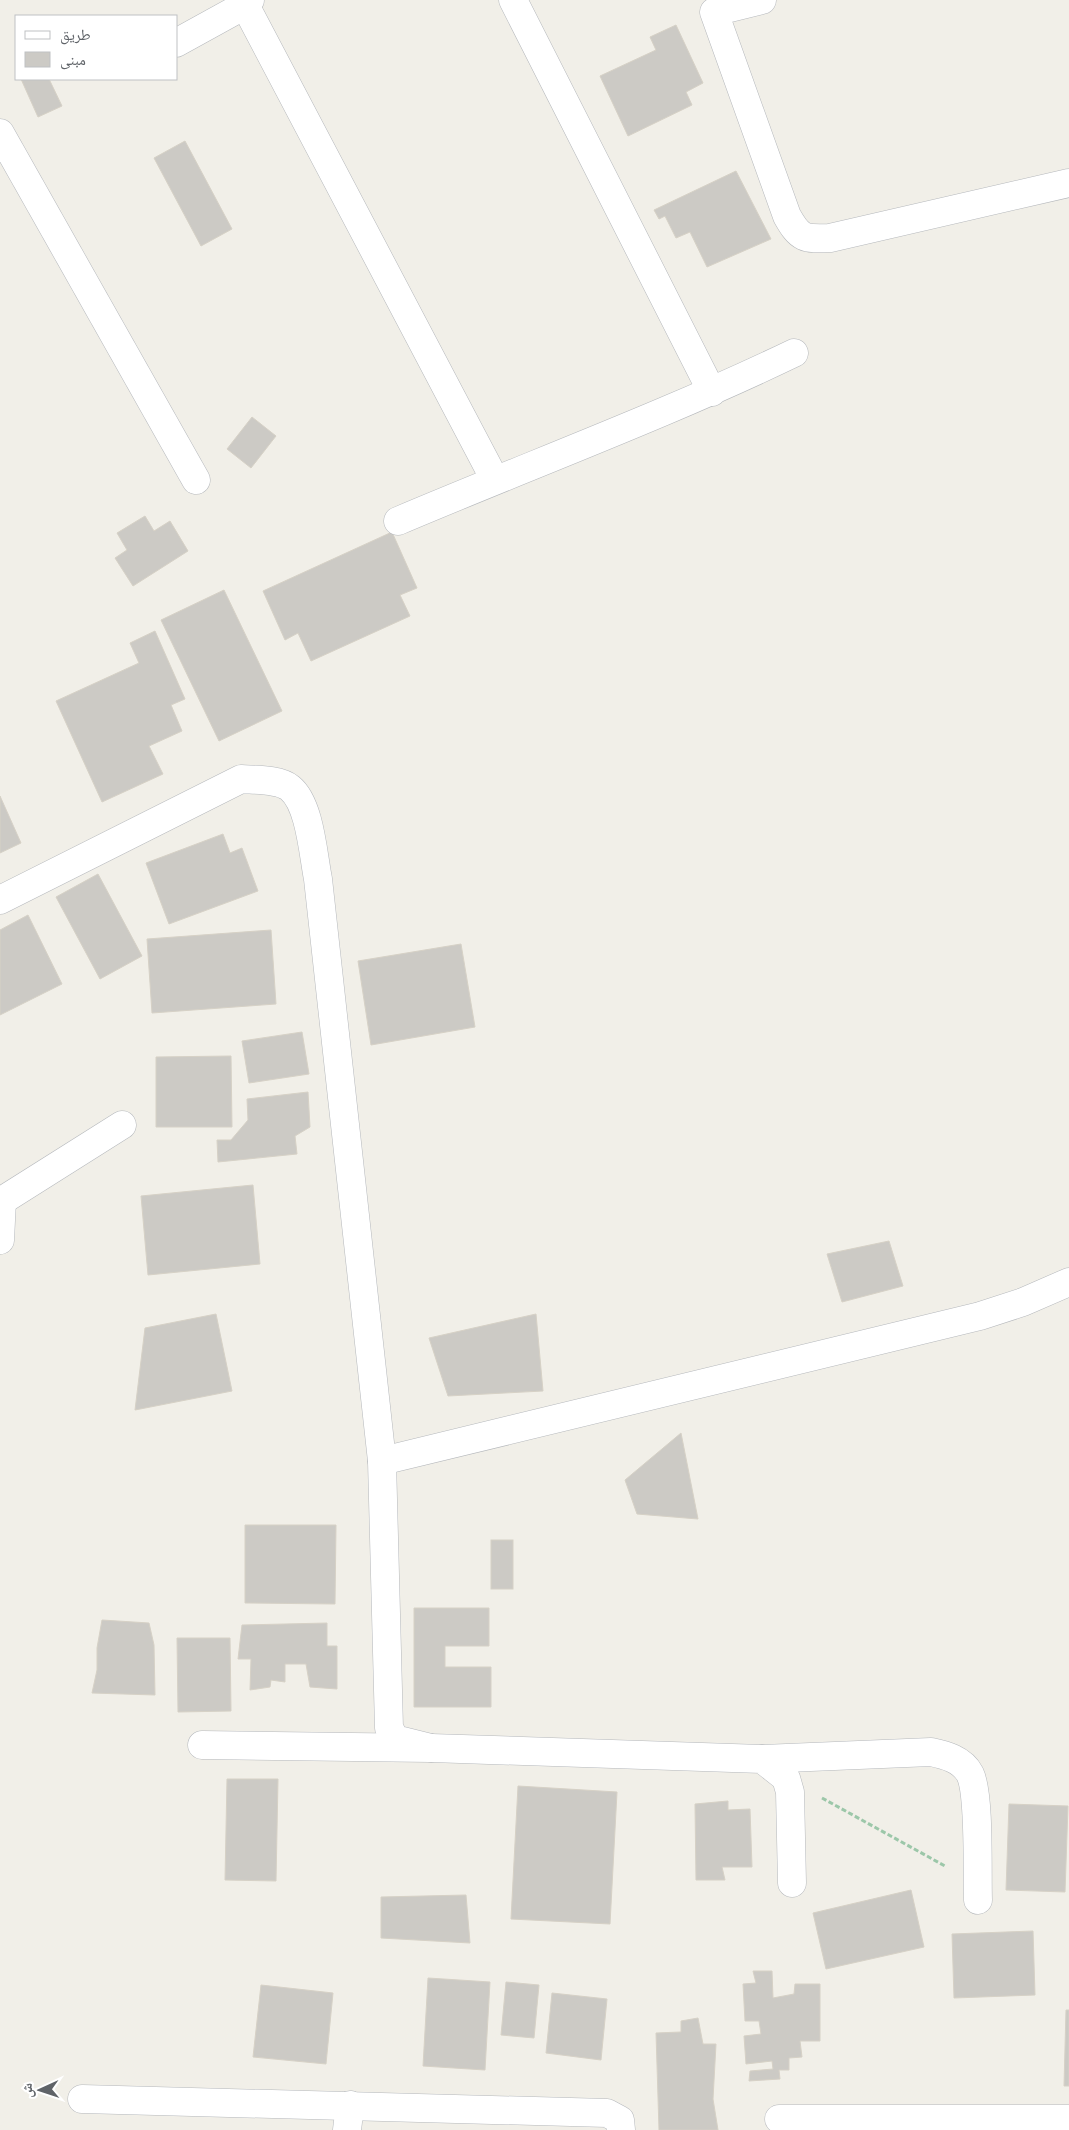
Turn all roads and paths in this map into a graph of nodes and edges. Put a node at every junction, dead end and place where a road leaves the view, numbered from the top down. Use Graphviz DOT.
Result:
graph roads {
  1 [pos="513,0"];
  2 [pos="762,0"];
  3 [pos="248,3"];
  4 [pos="178,42"];
  5 [pos="0,133"];
  6 [pos="1069,183"];
  7 [pos="794,353"];
  8 [pos="712,392"];
  9 [pos="196,480"];
  10 [pos="495,480"];
  11 [pos="398,521"];
  12 [pos="0,900"];
  13 [pos="122,1125"];
  14 [pos="1,1201"];
  15 [pos="0,1240"];
  16 [pos="1069,1282"];
  17 [pos="382,1461"];
  18 [pos="202,1746"];
  19 [pos="431,1748"];
  20 [pos="762,1759"];
  21 [pos="786,1778"];
  22 [pos="792,1883"];
  23 [pos="978,1892"];
  24 [pos="82,2099"];
  25 [pos="348,2118"];
  26 [pos="779,2119"];
  27 [pos="1069,2119"];
  28 [pos="940,2125"];
  29 [pos="621,2130"];
  1 -- 8 [label="street"];
  2 -- 6 [label="street"];
  3 -- 4 [label="street"];
  3 -- 10 [label="street"];
  5 -- 9 [label="street"];
  7 -- 8 [label="street"];
  8 -- 10 [label="street"];
  10 -- 11 [label="street"];
  12 -- 17 [label="street"];
  13 -- 14 [label="street"];
  14 -- 15 [label="street"];
  16 -- 17 [label="street"];
  17 -- 19 [label="street"];
  18 -- 19 [label="street"];
  19 -- 20 [label="street"];
  20 -- 21 [label="street"];
  20 -- 23 [label="street"];
  21 -- 22 [label="street"];
  21 -- 23 [label="path"];
  24 -- 25 [label="street"];
  25 -- 29 [label="street"];
  26 -- 28 [label="street"];
  27 -- 28 [label="street"];
}
